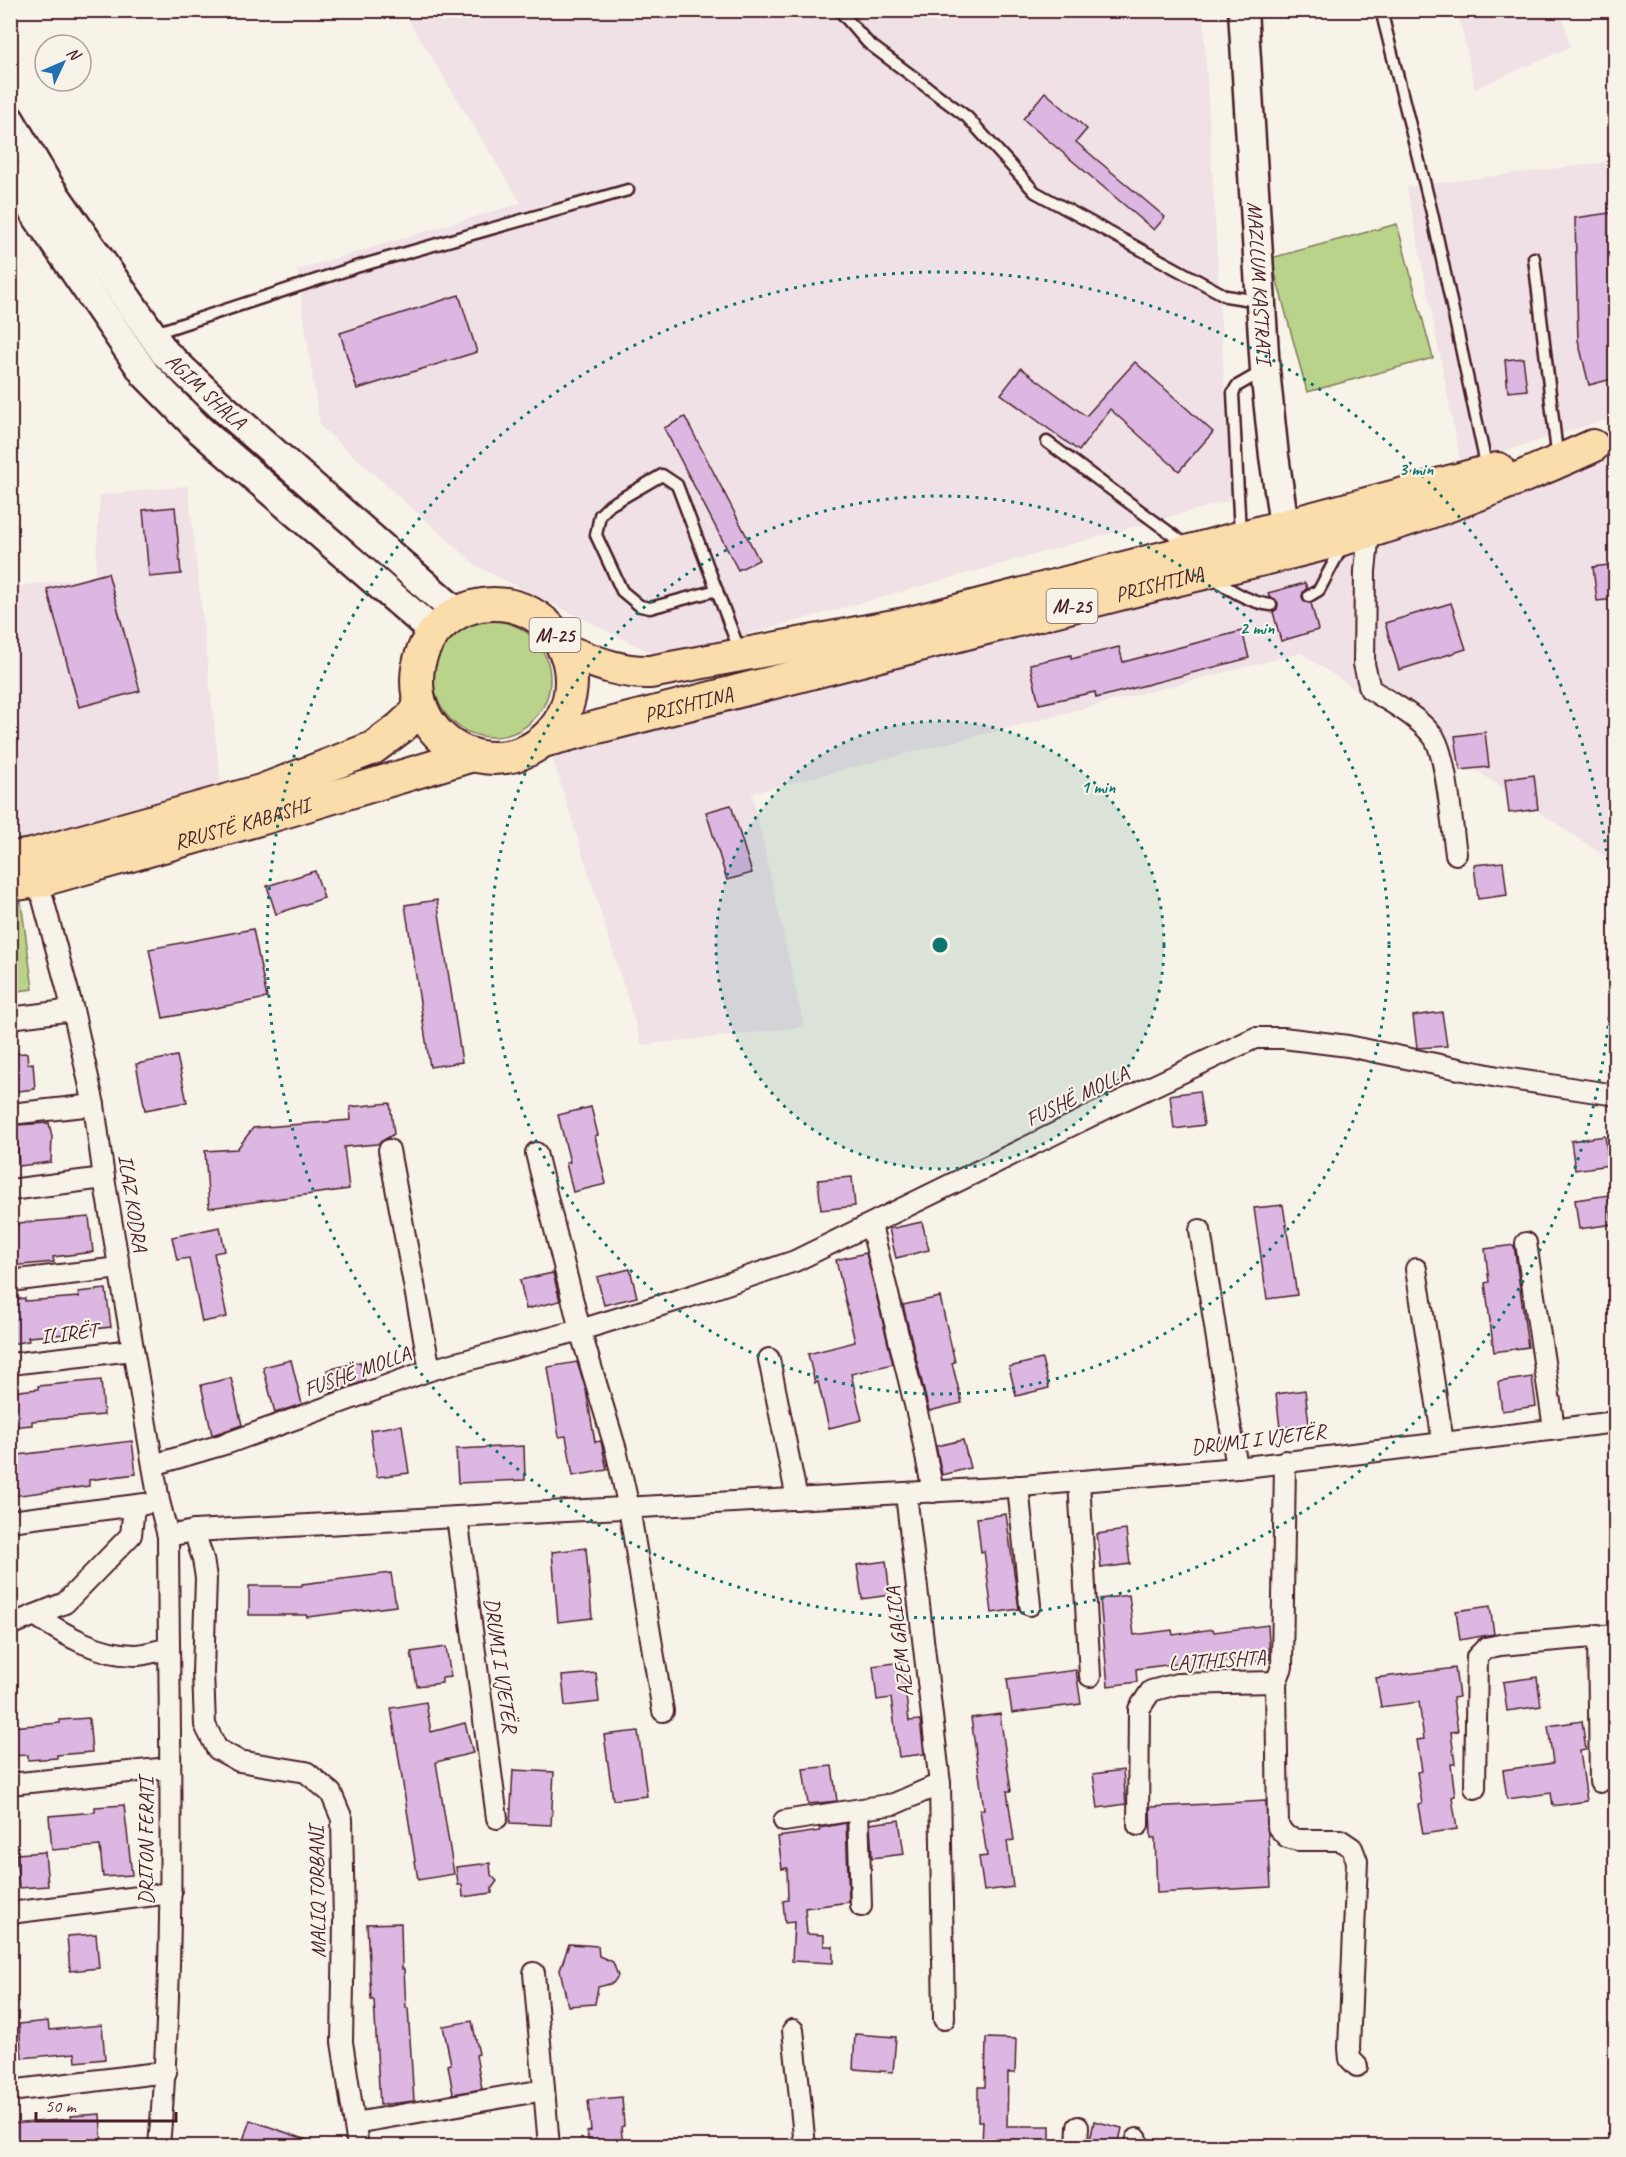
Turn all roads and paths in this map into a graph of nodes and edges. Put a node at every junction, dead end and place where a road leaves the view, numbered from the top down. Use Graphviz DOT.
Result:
graph roads {
  1 [pos="839,10"];
  2 [pos="1243,10"];
  3 [pos="1381,10"];
  4 [pos="10,120"];
  5 [pos="10,174"];
  6 [pos="628,190"];
  7 [pos="1534,258"];
  8 [pos="1261,301"];
  9 [pos="152,334"];
  10 [pos="1265,370"];
  11 [pos="1047,442"];
  12 [pos="1604,443"];
  13 [pos="1557,453"];
  14 [pos="1488,471"];
  15 [pos="1358,535"];
  16 [pos="1240,537"];
  17 [pos="1289,538"];
  18 [pos="1199,561"];
  19 [pos="717,590"];
  20 [pos="1309,596"];
  21 [pos="1271,605"];
  22 [pos="445,623"];
  23 [pos="564,650"];
  24 [pos="742,655"];
  25 [pos="420,705"];
  26 [pos="543,741"];
  27 [pos="473,755"];
  28 [pos="1456,854"];
  29 [pos="10,858"];
  30 [pos="24,883"];
  31 [pos="73,1010"];
  32 [pos="10,1018"];
  33 [pos="1616,1095"];
  34 [pos="94,1105"];
  35 [pos="10,1114"];
  36 [pos="389,1150"];
  37 [pos="536,1153"];
  38 [pos="104,1178"];
  39 [pos="10,1190"];
  40 [pos="871,1225"];
  41 [pos="1200,1230"];
  42 [pos="1526,1243"];
  43 [pos="119,1268"];
  44 [pos="1416,1269"];
  45 [pos="10,1281"];
  46 [pos="580,1330"];
  47 [pos="133,1350"];
  48 [pos="769,1359"];
  49 [pos="10,1364"];
  50 [pos="430,1370"];
  51 [pos="1616,1422"];
  52 [pos="1554,1428"];
  53 [pos="1443,1442"];
  54 [pos="1285,1461"];
  55 [pos="153,1466"];
  56 [pos="1237,1468"];
  57 [pos="1079,1481"];
  58 [pos="1018,1486"];
  59 [pos="933,1492"];
  60 [pos="906,1494"];
  61 [pos="797,1499"];
  62 [pos="159,1501"];
  63 [pos="134,1507"];
  64 [pos="629,1508"];
  65 [pos="457,1517"];
  66 [pos="10,1521"];
  67 [pos="194,1531"];
  68 [pos="168,1536"];
  69 [pos="1030,1605"];
  70 [pos="35,1615"];
  71 [pos="10,1625"];
  72 [pos="1607,1635"];
  73 [pos="168,1648"];
  74 [pos="1090,1676"];
  75 [pos="1276,1682"];
  76 [pos="663,1711"];
  77 [pos="169,1767"];
  78 [pos="1600,1782"];
  79 [pos="10,1784"];
  80 [pos="940,1784"];
  81 [pos="1475,1788"];
  82 [pos="858,1810"];
  83 [pos="497,1818"];
  84 [pos="784,1821"];
  85 [pos="1138,1825"];
  86 [pos="171,1893"];
  87 [pos="861,1906"];
  88 [pos="10,1913"];
  89 [pos="534,1972"];
  90 [pos="944,2019"];
  91 [pos="793,2030"];
  92 [pos="1357,2066"];
  93 [pos="166,2072"];
  94 [pos="544,2090"];
  95 [pos="10,2091"];
  96 [pos="354,2123"];
  97 [pos="1078,2127"];
  98 [pos="159,2146"];
  99 [pos="358,2146"];
  100 [pos="549,2146"];
  101 [pos="805,2146"];
  102 [pos="1077,2146"];
  1 -- 8 [label="lane"];
  2 -- 8 [label="main road, MAZLLUM KASTRATI"];
  3 -- 14 [label="lane"];
  4 -- 9 [label="main road, AGIM SHALA"];
  5 -- 22 [label="main road, AGIM SHALA"];
  6 -- 9 [label="lane"];
  7 -- 13 [label="lane"];
  8 -- 10 [label="main road, MAZLLUM KASTRATI"];
  9 -- 22 [label="main road, AGIM SHALA"];
  10 -- 16 [label="lane"];
  10 -- 17 [label="main road, MAZLLUM KASTRATI"];
  11 -- 18 [label="lane"];
  12 -- 13 [label="main road, PRISHTINA / M-25"];
  12 -- 15 [label="main road, PRISHTINA / M-25"];
  13 -- 14 [label="main road, PRISHTINA / M-25"];
  14 -- 17 [label="main road, PRISHTINA / M-25"];
  15 -- 17 [label="main road, PRISHTINA / M-25"];
  15 -- 20 [label="lane"];
  15 -- 28 [label="street"];
  16 -- 17 [label="main road, PRISHTINA / M-25"];
  16 -- 18 [label="main road, PRISHTINA / M-25"];
  17 -- 18 [label="main road, PRISHTINA / M-25"];
  18 -- 21 [label="lane"];
  18 -- 24 [label="main road, PRISHTINA / M-25"];
  18 -- 26 [label="main road, PRISHTINA / M-25"];
  19 -- 19 [label="lane"];
  19 -- 24 [label="lane"];
  22 -- 23 [label="main road, PRISHTINA / M-25"];
  22 -- 25 [label="main road, PRISHTINA / M-25"];
  23 -- 24 [label="main road, PRISHTINA / M-25"];
  23 -- 26 [label="main road, PRISHTINA / M-25"];
  25 -- 27 [label="main road, PRISHTINA / M-25"];
  25 -- 29 [label="main road, RRUSTË KABASHI"];
  26 -- 27 [label="main road, PRISHTINA / M-25"];
  27 -- 30 [label="main road, RRUSTË KABASHI / M-25"];
  30 -- 31 [label="street, ILAZ KODRA"];
  31 -- 32 [label="street"];
  31 -- 34 [label="street, ILAZ KODRA"];
  33 -- 40 [label="street, FUSHË MOLLA"];
  34 -- 35 [label="street"];
  34 -- 38 [label="street, ILAZ KODRA"];
  36 -- 50 [label="street"];
  37 -- 46 [label="street"];
  38 -- 39 [label="street"];
  38 -- 43 [label="street, ILAZ KODRA"];
  40 -- 46 [label="street, FUSHË MOLLA"];
  40 -- 59 [label="street"];
  41 -- 56 [label="street"];
  42 -- 52 [label="street"];
  43 -- 45 [label="street"];
  43 -- 47 [label="street, ILAZ KODRA"];
  44 -- 53 [label="street"];
  46 -- 50 [label="street, FUSHË MOLLA"];
  46 -- 64 [label="street"];
  47 -- 49 [label="street, ILIRËT"];
  47 -- 55 [label="street, ILAZ KODRA"];
  48 -- 61 [label="street"];
  50 -- 55 [label="street, FUSHË MOLLA"];
  51 -- 52 [label="street, DRUMI I VJETËR"];
  52 -- 53 [label="street, DRUMI I VJETËR"];
  53 -- 54 [label="street, DRUMI I VJETËR"];
  54 -- 56 [label="street, DRUMI I VJETËR"];
  54 -- 75 [label="street, LAJTHISHTA"];
  55 -- 62 [label="street, ILAZ KODRA"];
  56 -- 57 [label="street, DRUMI I VJETËR"];
  57 -- 58 [label="street, DRUMI I VJETËR"];
  57 -- 74 [label="street"];
  58 -- 59 [label="street, DRUMI I VJETËR"];
  58 -- 69 [label="street"];
  59 -- 60 [label="street, DRUMI I VJETËR"];
  60 -- 61 [label="street, DRUMI I VJETËR"];
  60 -- 80 [label="street, AZEM GALICA"];
  61 -- 64 [label="street, DRUMI I VJETËR"];
  62 -- 63 [label="street"];
  62 -- 68 [label="street, ILAZ KODRA"];
  63 -- 66 [label="street"];
  63 -- 70 [label="street"];
  64 -- 65 [label="street, DRUMI I VJETËR"];
  64 -- 76 [label="street"];
  65 -- 67 [label="street, DRUMI I VJETËR"];
  65 -- 83 [label="street, DRUMI I VJETËR"];
  67 -- 68 [label="street, DRUMI I VJETËR"];
  67 -- 96 [label="street, MALIQ TORBANI"];
  68 -- 73 [label="street, DRITON FERATI"];
  70 -- 71 [label="street"];
  70 -- 73 [label="street"];
  72 -- 78 [label="street"];
  72 -- 81 [label="street"];
  73 -- 77 [label="street, DRITON FERATI"];
  75 -- 85 [label="street, LAJTHISHTA"];
  75 -- 92 [label="street"];
  77 -- 79 [label="street"];
  77 -- 86 [label="street, DRITON FERATI"];
  80 -- 82 [label="street"];
  80 -- 90 [label="street, AZEM GALICA"];
  82 -- 84 [label="street"];
  82 -- 87 [label="street"];
  86 -- 88 [label="street"];
  86 -- 93 [label="street, DRITON FERATI"];
  89 -- 94 [label="street"];
  91 -- 101 [label="street"];
  93 -- 95 [label="street"];
  93 -- 98 [label="street, DRITON FERATI"];
  94 -- 96 [label="street"];
  94 -- 100 [label="street"];
  96 -- 99 [label="street, MALIQ TORBANI"];
  97 -- 102 [label="street"];
}
